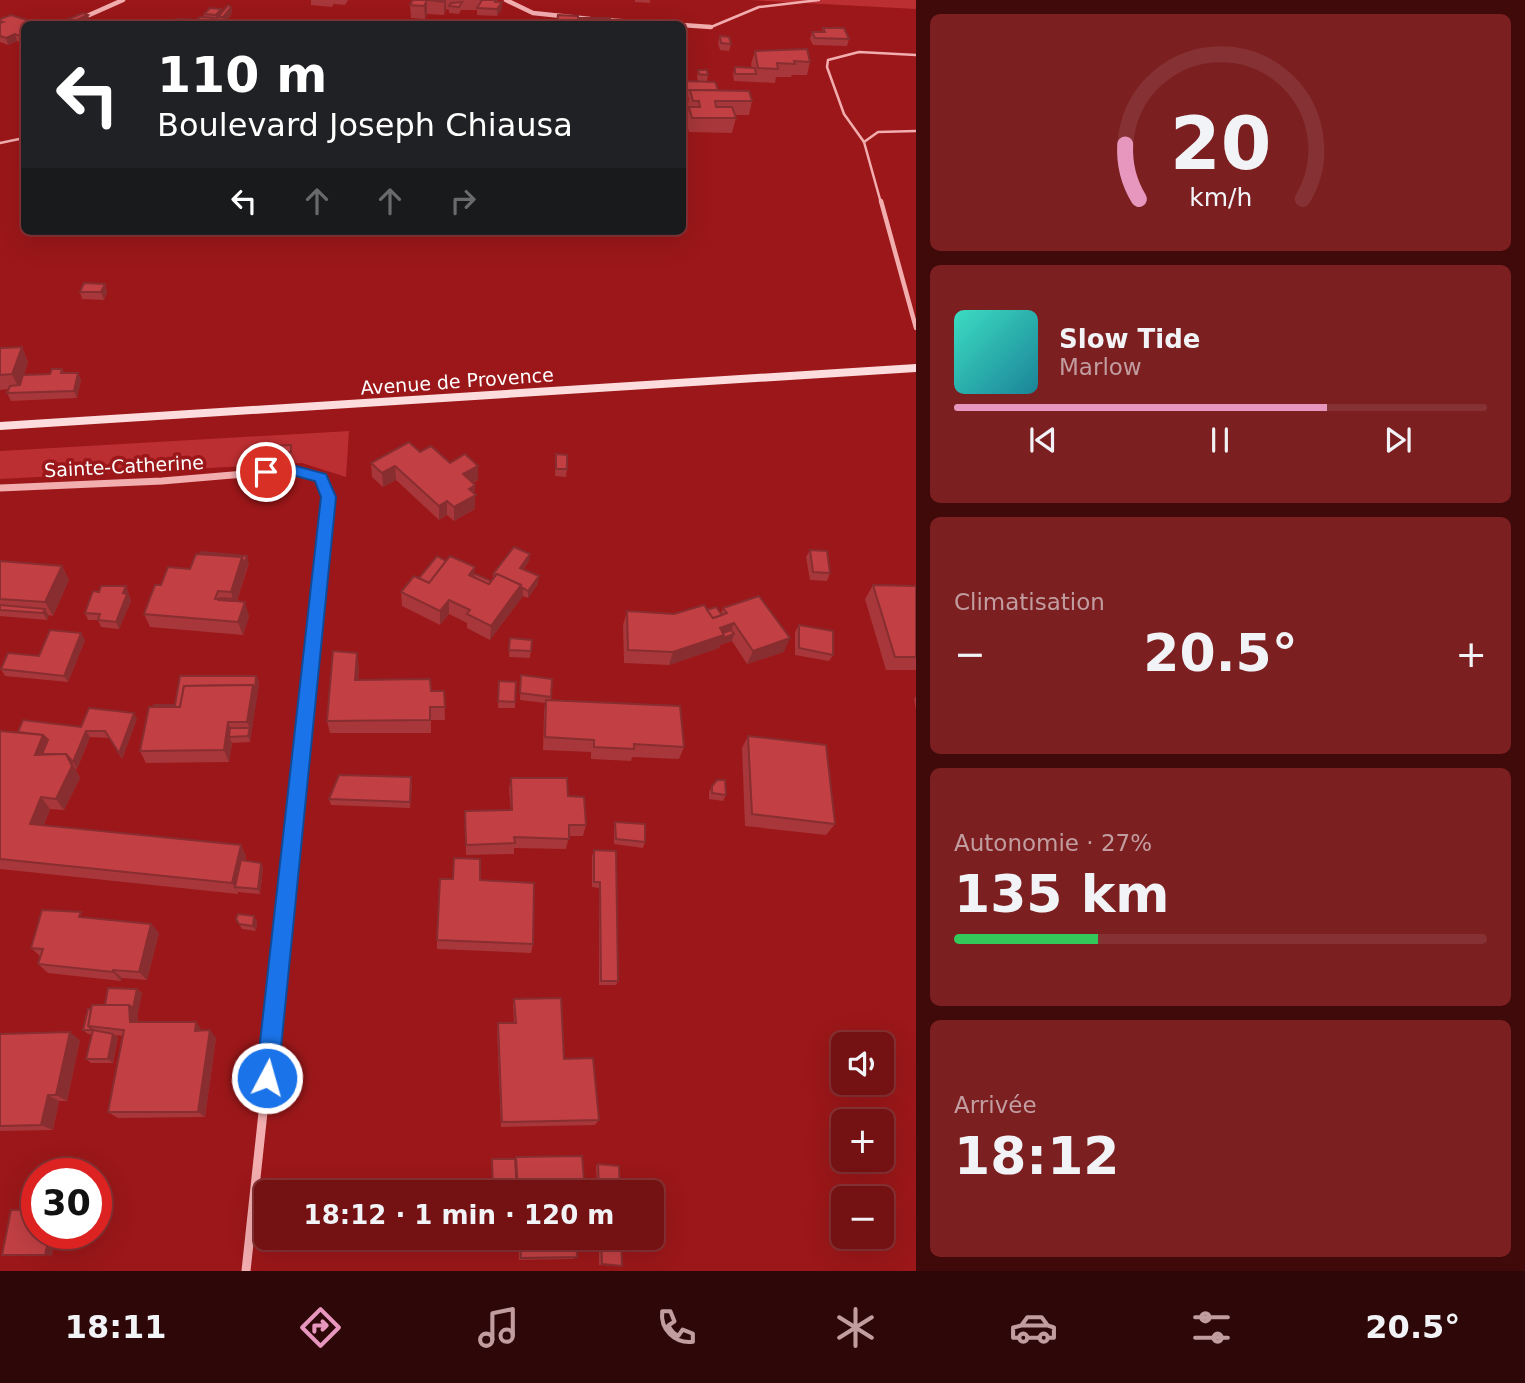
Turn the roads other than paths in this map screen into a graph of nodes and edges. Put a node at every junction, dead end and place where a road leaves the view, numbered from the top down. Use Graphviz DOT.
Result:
graph roads {
  1 [pos="123,0"];
  2 [pos="506,0"];
  3 [pos="820,0"];
  4 [pos="76,21"];
  5 [pos="625,21"];
  6 [pos="686,25"];
  7 [pos="711,27"];
  8 [pos="916,55"];
  9 [pos="916,131"];
  10 [pos="21,139"];
  11 [pos="864,142"];
  12 [pos="0,143"];
  13 [pos="916,328"];
  14 [pos="916,369"];
  15 [pos="0,426"];
  16 [pos="0,488"];
  17 [pos="246,1271"];
  1 -- 4 [label="street"];
  2 -- 5 [label="street"];
  3 -- 7 [label="lane"];
  6 -- 7 [label="street"];
  8 -- 11 [label="lane"];
  9 -- 11 [label="lane"];
  10 -- 12 [label="lane"];
  11 -- 13 [label="lane"];
  14 -- 15 [label="main road, Avenue de Provence"];
  16 -- 17 [label="street, Sainte-Catherine"];
}
